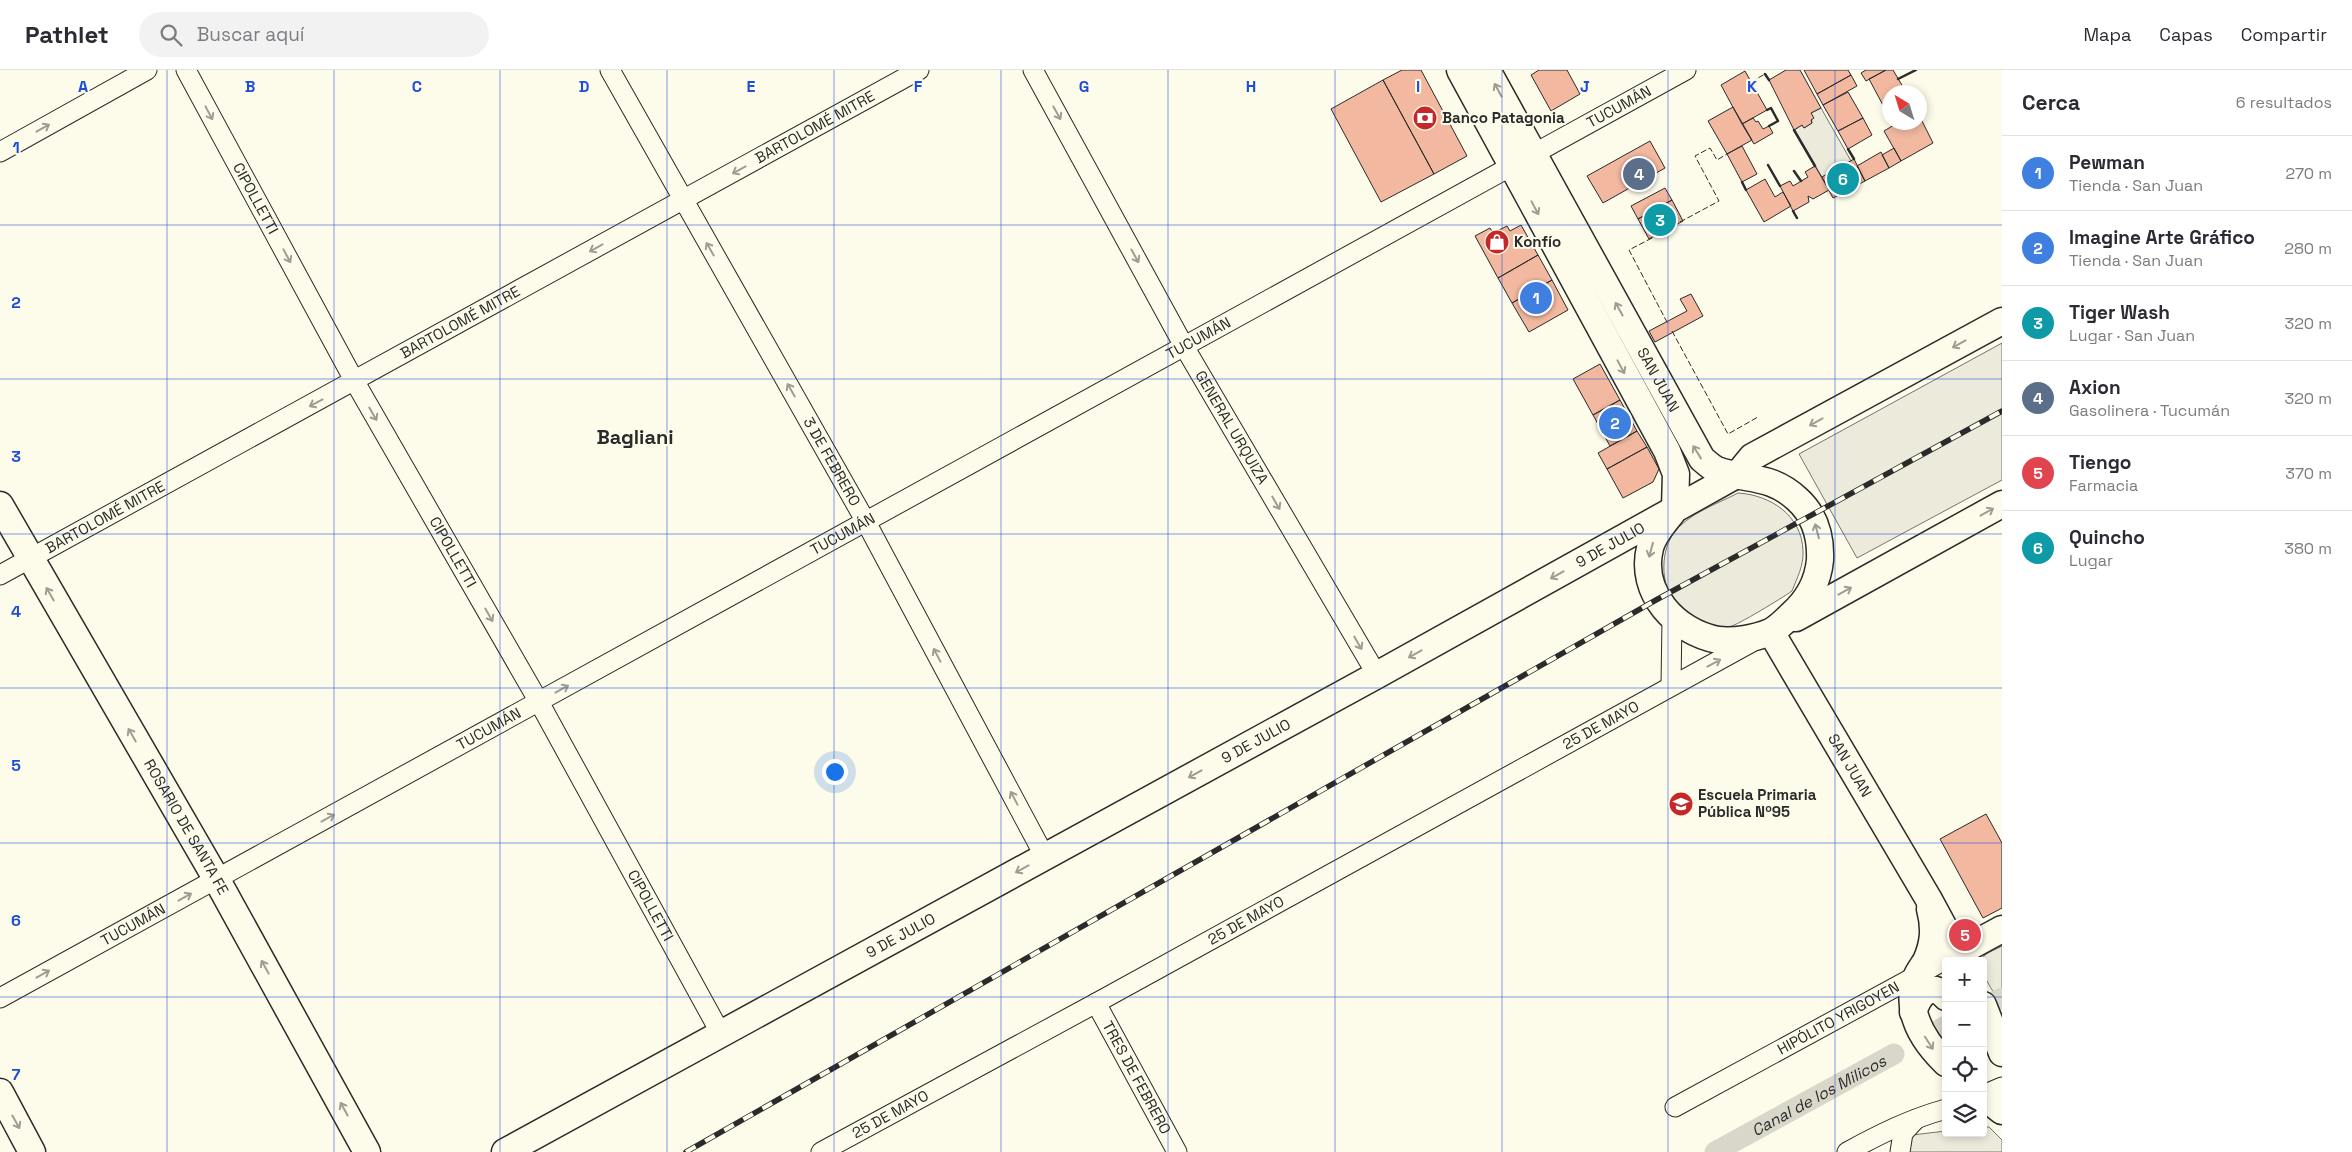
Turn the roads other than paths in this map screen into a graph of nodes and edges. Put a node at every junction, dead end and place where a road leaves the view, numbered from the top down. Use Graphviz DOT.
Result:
graph roads {
  1 [pos="147,70"];
  2 [pos="186,70"];
  3 [pos="610,70"];
  4 [pos="919,70"];
  5 [pos="1034,70"];
  6 [pos="1460,70"];
  7 [pos="1487,70"];
  8 [pos="1686,70"];
  9 [pos="0,152"];
  10 [pos="1523,159"];
  11 [pos="683,201"];
  12 [pos="2002,321"];
  13 [pos="1185,348"];
  14 [pos="355,382"];
  15 [pos="1738,474"];
  16 [pos="2002,504"];
  17 [pos="0,505"];
  18 [pos="1676,508"];
  19 [pos="866,522"];
  20 [pos="29,558"];
  21 [pos="0,575"];
  22 [pos="1672,618"];
  23 [pos="1772,632"];
  24 [pos="1377,675"];
  25 [pos="1671,686"];
  26 [pos="539,702"];
  27 [pos="1045,857"];
  28 [pos="217,880"];
  29 [pos="1928,898"];
  30 [pos="2002,929"];
  31 [pos="1960,957"];
  32 [pos="1942,965"];
  33 [pos="1917,976"];
  34 [pos="1942,994"];
  35 [pos="0,998"];
  36 [pos="1096,1003"];
  37 [pos="1913,1012"];
  38 [pos="1987,1015"];
  39 [pos="721,1034"];
  40 [pos="1987,1044"];
  41 [pos="2002,1053"];
  42 [pos="1942,1059"];
  43 [pos="2002,1059"];
  44 [pos="2002,1087"];
  45 [pos="0,1092"];
  46 [pos="1987,1094"];
  47 [pos="1987,1099"];
  48 [pos="1675,1107"];
  49 [pos="1942,1110"];
  50 [pos="2002,1111"];
  51 [pos="1917,1117"];
  52 [pos="845,1146"];
  53 [pos="32,1152"];
  54 [pos="367,1152"];
  55 [pos="505,1152"];
  56 [pos="821,1152"];
  57 [pos="1177,1152"];
  58 [pos="1847,1152"];
  59 [pos="1900,1152"];
  9 -- 1 [label="street, one-way"];
  2 -- 14 [label="street, CIPOLLETTI, one-way"];
  3 -- 11 [label="street, 3 DE FEBRERO"];
  4 -- 11 [label="street, BARTOLOMÉ MITRE, one-way"];
  5 -- 13 [label="street, GENERAL URQUIZA, one-way"];
  6 -- 10 [label="main road, SAN JUAN"];
  10 -- 7 [label="main road, SAN JUAN, one-way"];
  8 -- 10 [label="street, TUCUMÁN"];
  10 -- 13 [label="street, TUCUMÁN"];
  15 -- 10 [label="main road, SAN JUAN, one-way"];
  10 -- 18 [label="main road, SAN JUAN, one-way"];
  11 -- 14 [label="street, BARTOLOMÉ MITRE, one-way"];
  19 -- 11 [label="street, 3 DE FEBRERO, one-way"];
  12 -- 15 [label="main road, 9 DE JULIO, one-way"];
  13 -- 19 [label="street, TUCUMÁN"];
  13 -- 24 [label="street, GENERAL URQUIZA, one-way"];
  14 -- 20 [label="street, BARTOLOMÉ MITRE, one-way"];
  14 -- 26 [label="street, CIPOLLETTI, one-way"];
  15 -- 18 [label="main road, 9 DE JULIO"];
  23 -- 15 [label="main road, SAN JUAN, one-way"];
  23 -- 16 [label="main road, 25 DE MAYO, one-way"];
  17 -- 20 [label="main road, ROSARIO DE SANTA FE"];
  18 -- 22 [label="main road, SAN JUAN, one-way"];
  18 -- 24 [label="main road, 9 DE JULIO, one-way"];
  26 -- 19 [label="street, TUCUMÁN, one-way"];
  27 -- 19 [label="street, 3 DE FEBRERO, one-way"];
  20 -- 21 [label="street, BARTOLOMÉ MITRE"];
  28 -- 20 [label="main road, ROSARIO DE SANTA FE, one-way"];
  22 -- 23 [label="main road, SAN JUAN"];
  22 -- 25 [label="street"];
  25 -- 23 [label="street, 25 DE MAYO, one-way"];
  23 -- 29 [label="main road, SAN JUAN"];
  24 -- 27 [label="main road, 9 DE JULIO, one-way"];
  25 -- 36 [label="street, 25 DE MAYO"];
  28 -- 26 [label="street, TUCUMÁN, one-way"];
  26 -- 39 [label="street, CIPOLLETTI"];
  27 -- 39 [label="main road, 9 DE JULIO, one-way"];
  35 -- 28 [label="street, TUCUMÁN, one-way"];
  54 -- 28 [label="main road, ROSARIO DE SANTA FE, one-way"];
  29 -- 31 [label="main road, SAN JUAN"];
  29 -- 33 [label="main road, SAN JUAN"];
  30 -- 31 [label="main road, HIPÓLITO YRIGOYEN"];
  32 -- 33 [label="street, HIPÓLITO YRIGOYEN"];
  33 -- 37 [label="main road, SAN JUAN"];
  33 -- 48 [label="street, HIPÓLITO YRIGOYEN"];
  34 -- 37 [label="main road"];
  36 -- 52 [label="street, 25 DE MAYO"];
  36 -- 57 [label="street, TRES DE FEBRERO"];
  37 -- 42 [label="main road, SAN JUAN, one-way"];
  38 -- 41 [label="main road"];
  39 -- 55 [label="main road, 9 DE JULIO"];
  40 -- 43 [label="main road"];
  44 -- 46 [label="street"];
  45 -- 53 [label="main road, one-way"];
  47 -- 50 [label="main road"];
  49 -- 51 [label="street"];
  51 -- 58 [label="street"];
  51 -- 59 [label="street"];
  52 -- 56 [label="street, 25 DE MAYO"];
}
